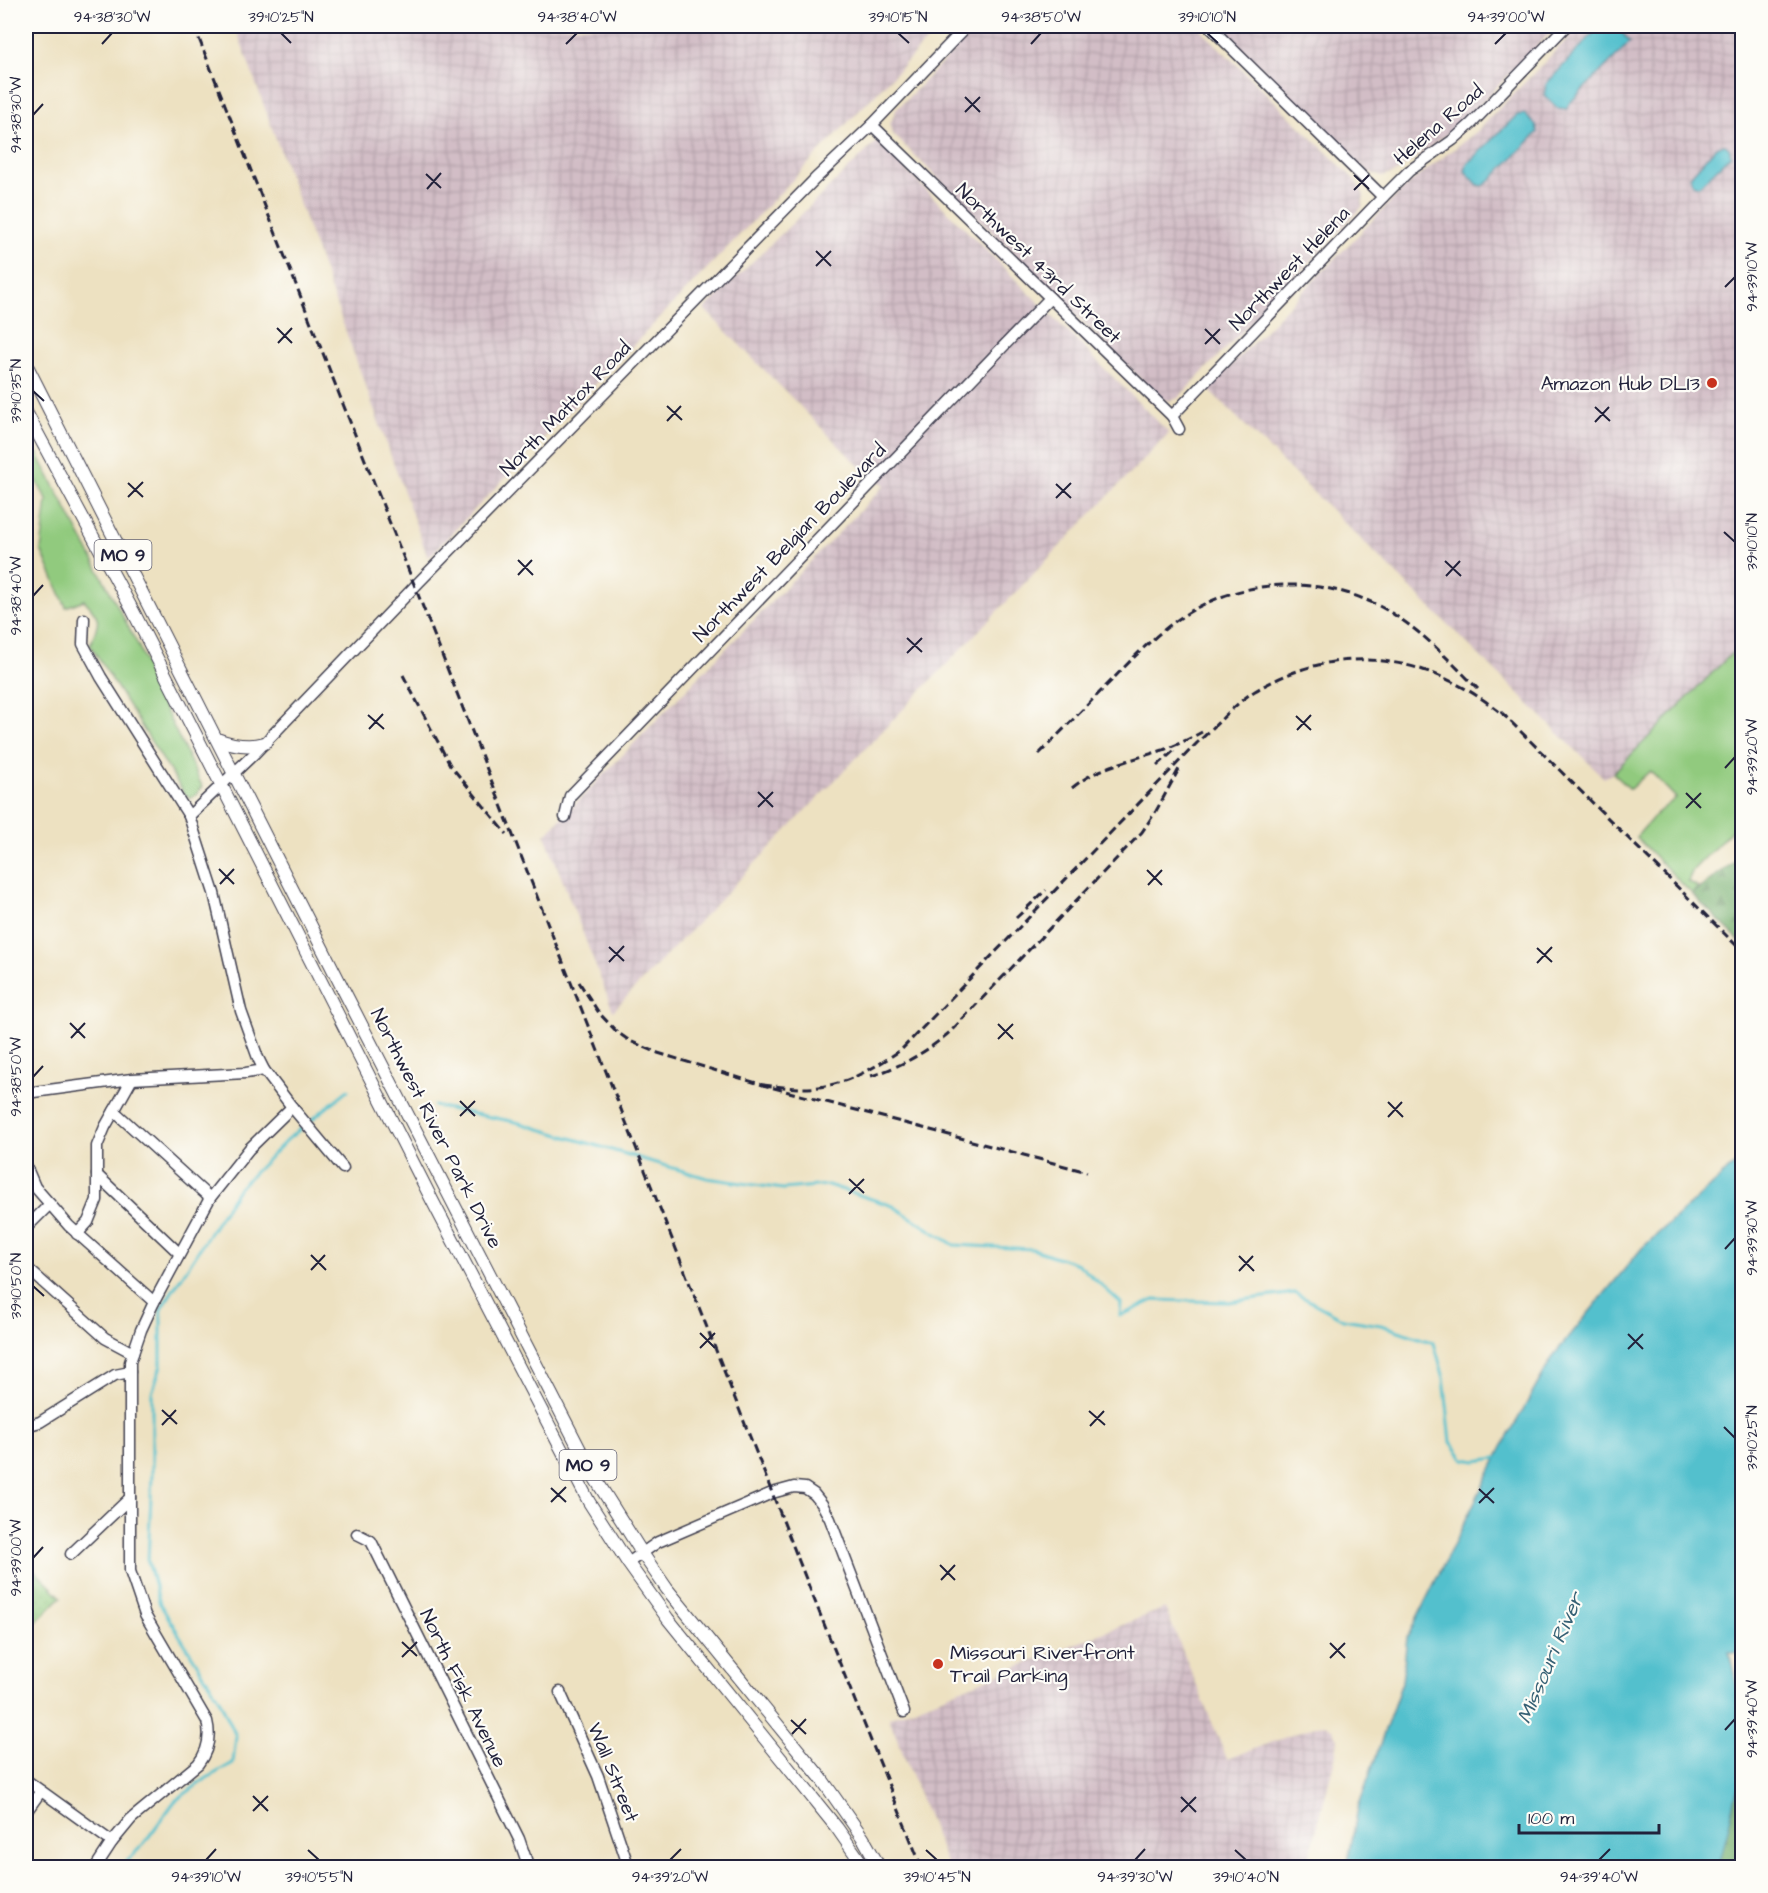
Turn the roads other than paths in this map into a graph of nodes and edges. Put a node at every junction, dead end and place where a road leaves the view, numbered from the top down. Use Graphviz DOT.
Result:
graph roads {
  1 [pos="967,26"];
  2 [pos="1209,26"];
  3 [pos="1566,26"];
  4 [pos="872,125"];
  5 [pos="1383,196"];
  6 [pos="1050,298"];
  7 [pos="26,364"];
  8 [pos="26,412"];
  9 [pos="1172,416"];
  10 [pos="1179,429"];
  11 [pos="84,619"];
  12 [pos="216,739"];
  13 [pos="265,742"];
  14 [pos="234,773"];
  15 [pos="221,785"];
  16 [pos="189,816"];
  17 [pos="565,817"];
  18 [pos="264,1070"];
  19 [pos="132,1079"];
  20 [pos="26,1093"];
  21 [pos="114,1111"];
  22 [pos="295,1111"];
  23 [pos="26,1166"];
  24 [pos="343,1168"];
  25 [pos="97,1175"];
  26 [pos="449,1191"];
  27 [pos="210,1197"];
  28 [pos="432,1200"];
  29 [pos="50,1204"];
  30 [pos="26,1228"];
  31 [pos="77,1234"];
  32 [pos="179,1253"];
  33 [pos="26,1267"];
  34 [pos="154,1302"];
  35 [pos="133,1353"];
  36 [pos="130,1372"];
  37 [pos="26,1426"];
  38 [pos="130,1498"];
  39 [pos="357,1534"];
  40 [pos="642,1553"];
  41 [pos="71,1554"];
  42 [pos="628,1563"];
  43 [pos="560,1692"];
  44 [pos="904,1712"];
  45 [pos="26,1780"];
  46 [pos="41,1791"];
  47 [pos="26,1812"];
  48 [pos="112,1842"];
  49 [pos="95,1868"];
  50 [pos="529,1868"];
  51 [pos="629,1868"];
  52 [pos="865,1868"];
  53 [pos="880,1868"];
  1 -- 4 [label="street, North Mattox Road"];
  2 -- 5 [label="street"];
  3 -- 5 [label="street, Helena Road"];
  4 -- 6 [label="street, Northwest 43rd Street"];
  4 -- 13 [label="street, North Mattox Road"];
  5 -- 9 [label="street, Northwest Helena"];
  6 -- 9 [label="street, Northwest 43rd Street"];
  6 -- 17 [label="street, Northwest Belgian Boulevard"];
  7 -- 12 [label="main road, Northwest River Park Drive / MO 9"];
  8 -- 15 [label="main road, Northwest River Park Drive / MO 9"];
  9 -- 10 [label="street, Northwest 43rd Street"];
  11 -- 16 [label="street"];
  12 -- 13 [label="main road"];
  12 -- 14 [label="main road, Northwest River Park Drive / MO 9"];
  13 -- 14 [label="street, North Mattox Road"];
  14 -- 15 [label="street, North Mattox Road"];
  14 -- 26 [label="main road, Northwest River Park Drive / MO 9"];
  15 -- 16 [label="street, North Mattox Road"];
  15 -- 28 [label="main road, Northwest River Park Drive / MO 9"];
  16 -- 18 [label="street"];
  18 -- 19 [label="street"];
  18 -- 22 [label="street"];
  19 -- 20 [label="street"];
  19 -- 21 [label="street"];
  21 -- 25 [label="street"];
  21 -- 27 [label="street"];
  22 -- 24 [label="street"];
  22 -- 27 [label="street"];
  23 -- 29 [label="street"];
  25 -- 31 [label="street"];
  25 -- 32 [label="street"];
  26 -- 28 [label="main road"];
  26 -- 40 [label="main road, Northwest River Park Drive / MO 9"];
  27 -- 32 [label="street"];
  28 -- 42 [label="main road, Northwest River Park Drive / MO 9"];
  29 -- 30 [label="street"];
  29 -- 31 [label="street"];
  31 -- 34 [label="street"];
  32 -- 34 [label="street"];
  33 -- 35 [label="street"];
  34 -- 35 [label="street"];
  35 -- 36 [label="street"];
  36 -- 37 [label="street"];
  36 -- 38 [label="street"];
  38 -- 41 [label="street"];
  38 -- 48 [label="street"];
  39 -- 50 [label="street, North Fisk Avenue"];
  40 -- 42 [label="street"];
  40 -- 44 [label="street"];
  40 -- 53 [label="main road, Northwest River Park Drive / MO 9"];
  42 -- 52 [label="main road, Northwest River Park Drive / MO 9"];
  43 -- 51 [label="street, Wall Street"];
  45 -- 46 [label="street"];
  46 -- 47 [label="street"];
  46 -- 48 [label="street"];
  48 -- 49 [label="street"];
}
